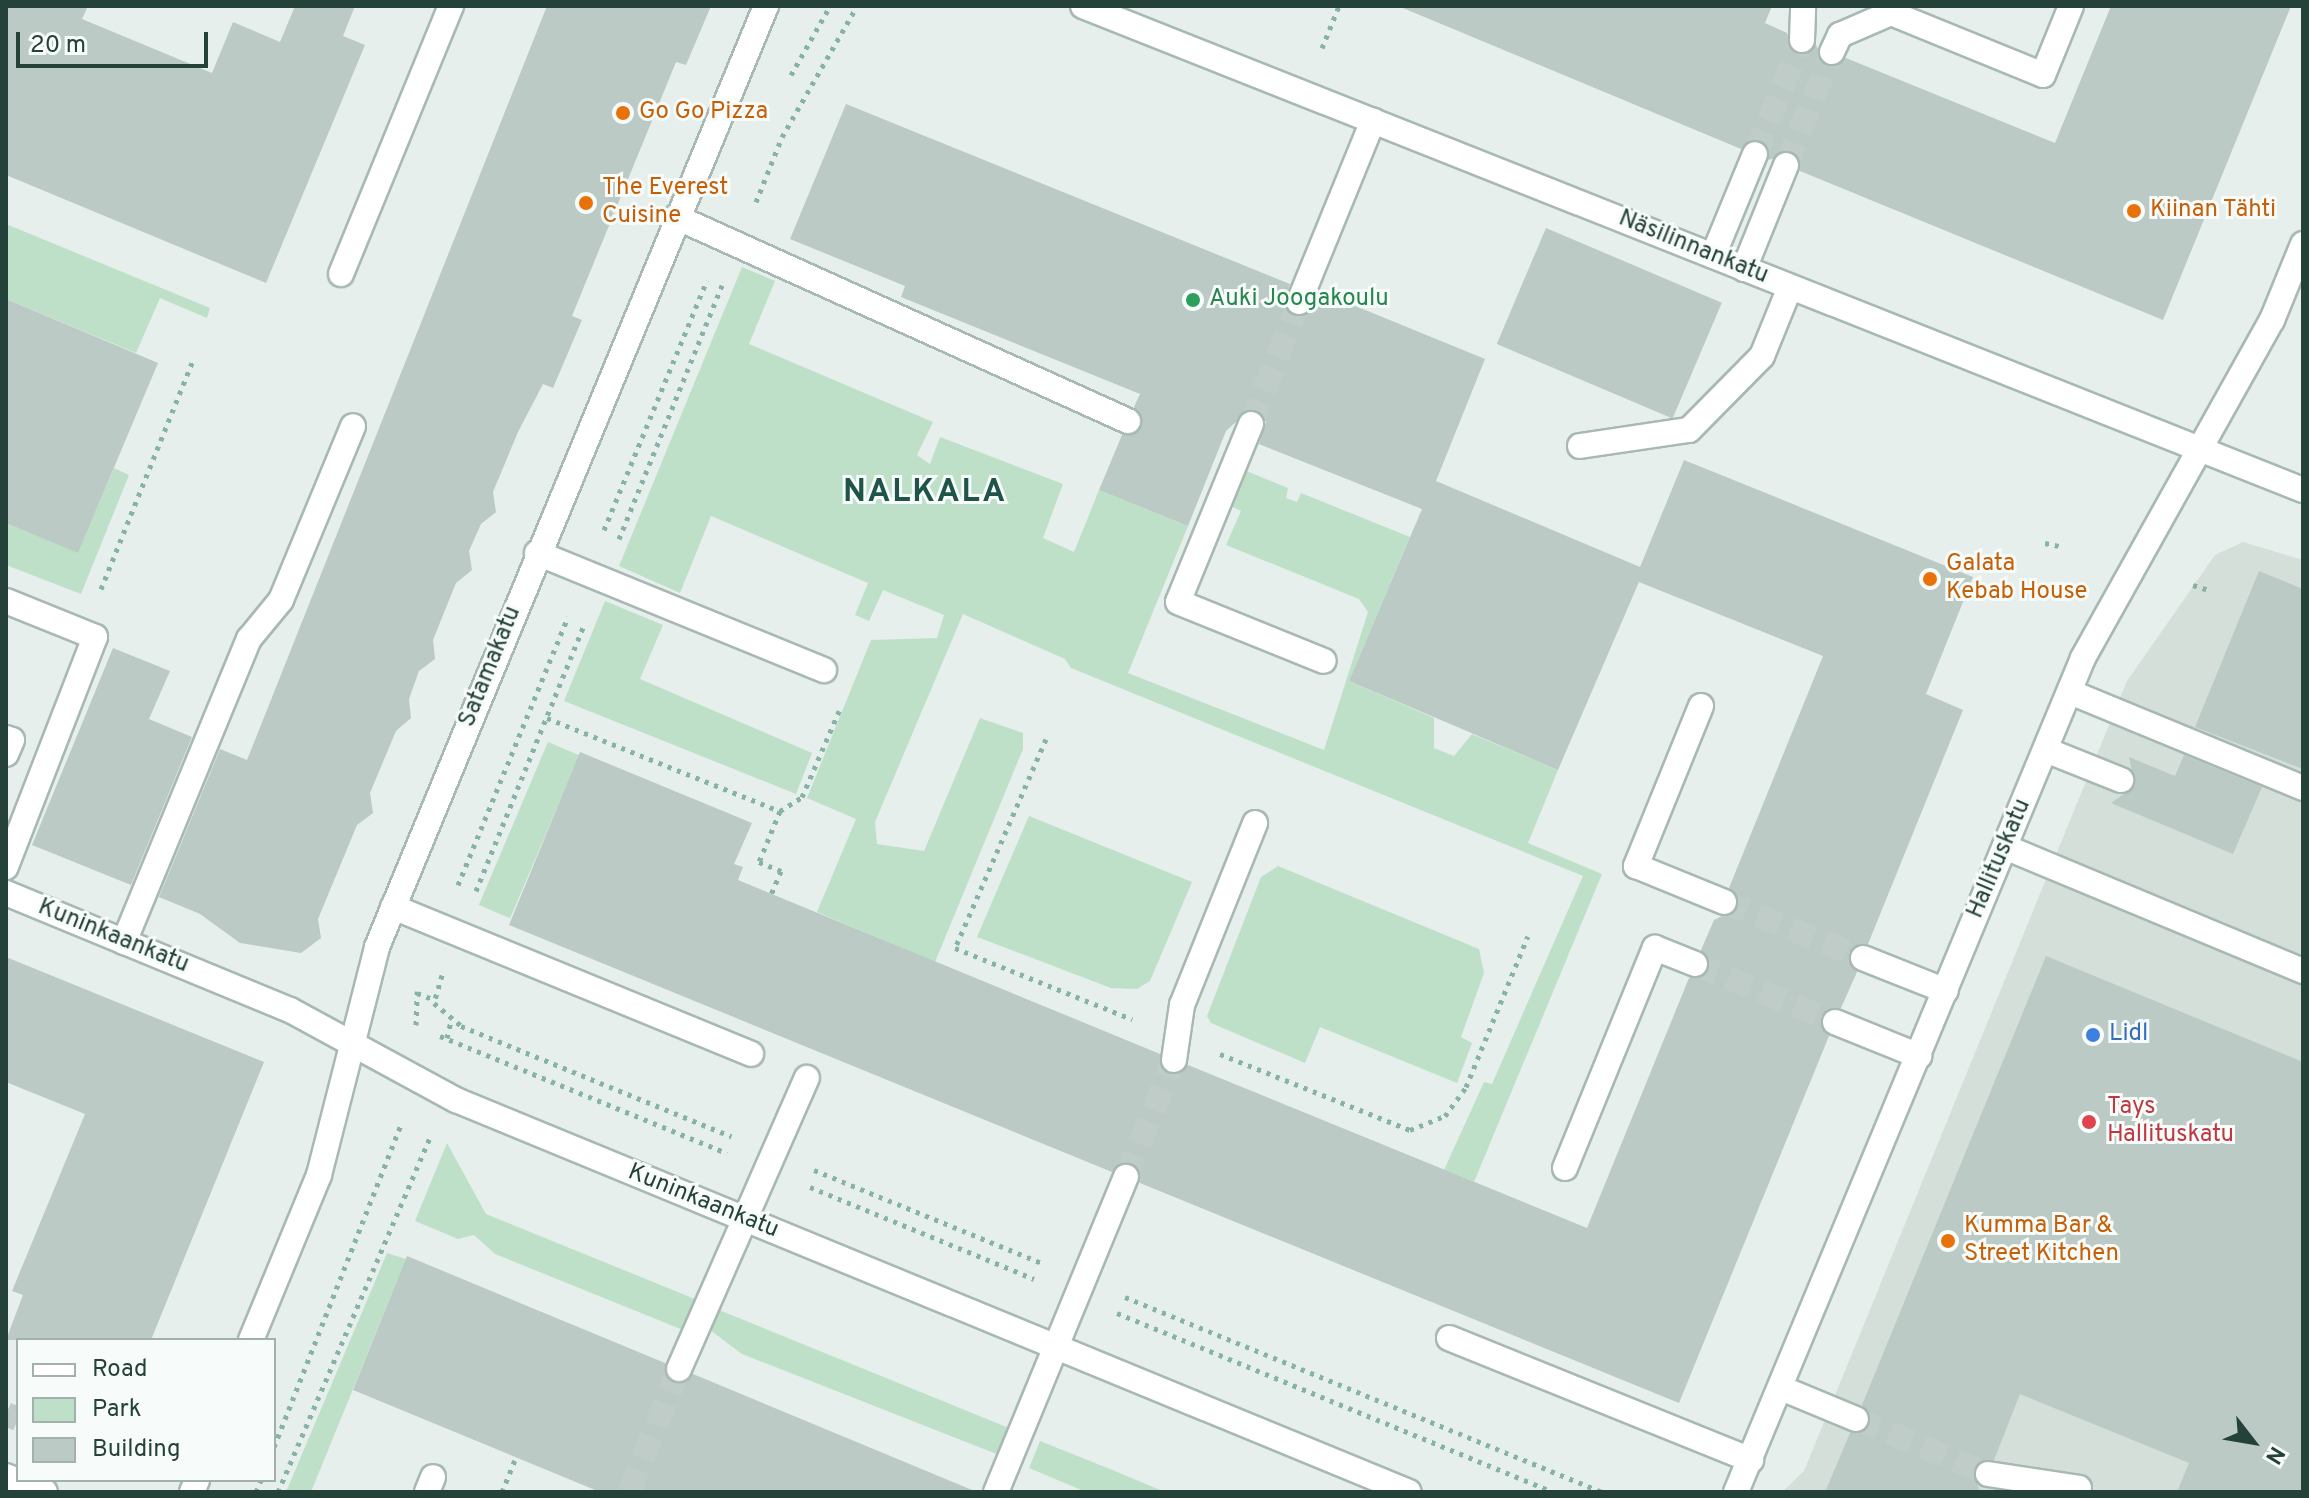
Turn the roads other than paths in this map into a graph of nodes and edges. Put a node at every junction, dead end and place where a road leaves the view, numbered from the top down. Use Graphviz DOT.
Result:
graph roads {
  1 [pos="451,6"];
  2 [pos="766,6"];
  3 [pos="1083,6"];
  4 [pos="1803,6"];
  5 [pos="2071,6"];
  6 [pos="1802,40"];
  7 [pos="1832,52"];
  8 [pos="1373,121"];
  9 [pos="1755,154"];
  10 [pos="1786,165"];
  11 [pos="676,217"];
  12 [pos="2303,244"];
  13 [pos="1713,256"];
  14 [pos="1744,269"];
  15 [pos="341,274"];
  16 [pos="1790,287"];
  17 [pos="1299,302"];
  18 [pos="1128,421"];
  19 [pos="1251,424"];
  20 [pos="353,426"];
  21 [pos="1580,446"];
  22 [pos="2200,450"];
  23 [pos="2303,490"];
  24 [pos="537,553"];
  25 [pos="6,601"];
  26 [pos="1324,661"];
  27 [pos="824,670"];
  28 [pos="2070,692"];
  29 [pos="1701,706"];
  30 [pos="6,738"];
  31 [pos="2046,750"];
  32 [pos="6,754"];
  33 [pos="2121,780"];
  34 [pos="2303,788"];
  35 [pos="1255,823"];
  36 [pos="2005,847"];
  37 [pos="6,867"];
  38 [pos="6,893"];
  39 [pos="1724,902"];
  40 [pos="393,907"];
  41 [pos="124,942"];
  42 [pos="1863,958"];
  43 [pos="1695,964"];
  44 [pos="2303,971"];
  45 [pos="1946,991"];
  46 [pos="1835,1022"];
  47 [pos="352,1044"];
  48 [pos="751,1054"];
  49 [pos="1919,1056"];
  50 [pos="1174,1060"];
  51 [pos="807,1078"];
  52 [pos="1565,1168"];
  53 [pos="1126,1177"];
  54 [pos="745,1219"];
  55 [pos="252,1338"];
  56 [pos="1449,1338"];
  57 [pos="1056,1347"];
  58 [pos="679,1369"];
  59 [pos="1781,1388"];
  60 [pos="1856,1419"];
  61 [pos="1751,1460"];
  62 [pos="1988,1474"];
  63 [pos="21,1482"];
  64 [pos="2079,1488"];
  65 [pos="45,1492"];
  66 [pos="996,1492"];
  67 [pos="1409,1492"];
  68 [pos="1736,1492"];
  1 -- 15 [label="street"];
  2 -- 11 [label="street, Satamakatu"];
  3 -- 8 [label="street, Näsilinnankatu"];
  4 -- 6 [label="street"];
  5 -- 7 [label="street"];
  8 -- 13 [label="street, Näsilinnankatu"];
  8 -- 17 [label="street"];
  9 -- 13 [label="street"];
  10 -- 14 [label="street"];
  11 -- 18 [label="street"];
  11 -- 24 [label="street, Satamakatu"];
  12 -- 22 [label="street, Hallituskatu"];
  13 -- 14 [label="street, Näsilinnankatu"];
  14 -- 16 [label="street, Näsilinnankatu"];
  16 -- 21 [label="street"];
  16 -- 22 [label="street, Näsilinnankatu"];
  19 -- 26 [label="street"];
  20 -- 41 [label="street"];
  22 -- 23 [label="street, Näsilinnankatu"];
  22 -- 28 [label="street, Hallituskatu"];
  24 -- 27 [label="street"];
  24 -- 40 [label="street, Satamakatu"];
  25 -- 37 [label="street"];
  28 -- 31 [label="street, Hallituskatu"];
  28 -- 34 [label="street"];
  29 -- 39 [label="street"];
  30 -- 32 [label="street"];
  31 -- 33 [label="street"];
  31 -- 36 [label="street, Hallituskatu"];
  35 -- 50 [label="street"];
  36 -- 44 [label="street"];
  36 -- 45 [label="street, Hallituskatu"];
  38 -- 41 [label="street, Kuninkaankatu"];
  40 -- 47 [label="street, Satamakatu"];
  40 -- 48 [label="street"];
  41 -- 47 [label="street, Kuninkaankatu"];
  42 -- 45 [label="street"];
  43 -- 52 [label="street"];
  45 -- 49 [label="street, Hallituskatu"];
  46 -- 49 [label="street"];
  47 -- 54 [label="street, Kuninkaankatu"];
  47 -- 55 [label="street, Satamakatu"];
  49 -- 59 [label="street, Hallituskatu"];
  51 -- 54 [label="street"];
  53 -- 57 [label="street"];
  54 -- 57 [label="street, Kuninkaankatu"];
  54 -- 58 [label="street"];
  56 -- 61 [label="street"];
  57 -- 66 [label="street"];
  57 -- 67 [label="street, Kuninkaankatu"];
  59 -- 60 [label="street"];
  59 -- 61 [label="street, Hallituskatu"];
  61 -- 68 [label="street, Hallituskatu"];
  62 -- 64 [label="street"];
  63 -- 65 [label="street"];
}
